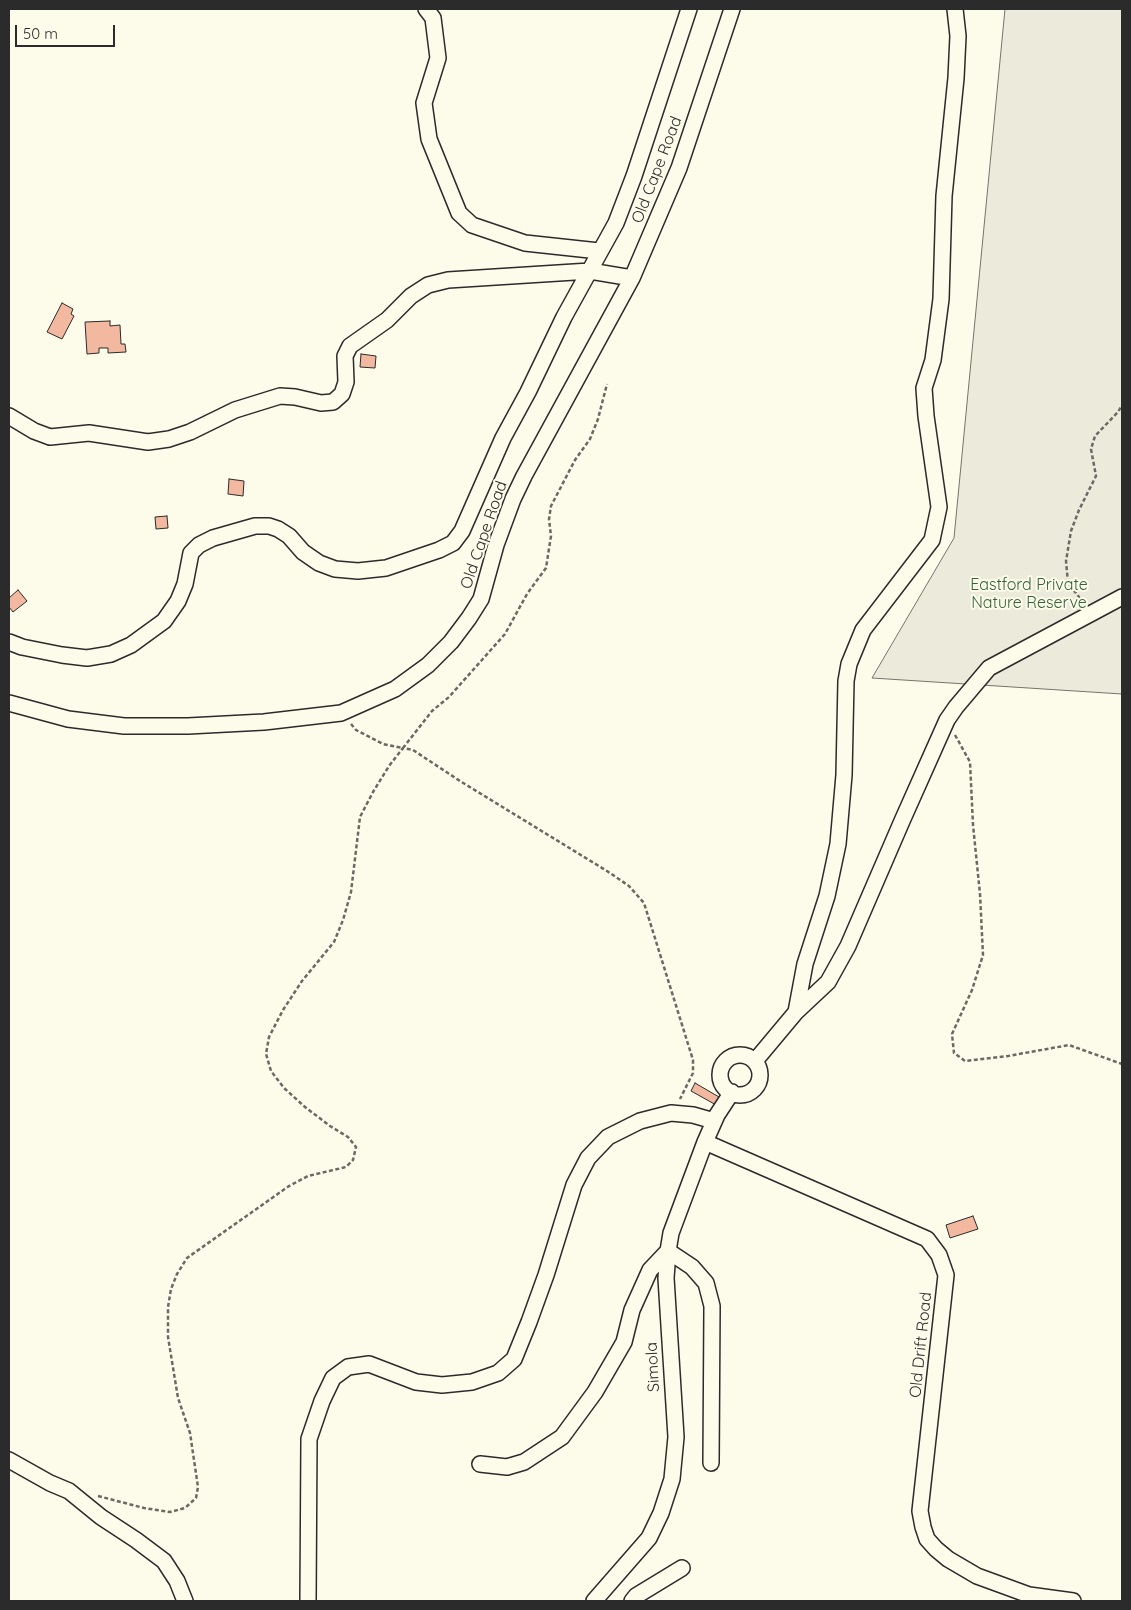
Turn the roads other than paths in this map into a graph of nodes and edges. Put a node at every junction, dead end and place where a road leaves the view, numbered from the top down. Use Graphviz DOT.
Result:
graph roads {
  1 [pos="426,9"];
  2 [pos="689,9"];
  3 [pos="732,9"];
  4 [pos="955,9"];
  5 [pos="599,252"];
  6 [pos="590,271"];
  7 [pos="632,278"];
  8 [pos="9,416"];
  9 [pos="1122,597"];
  10 [pos="9,642"];
  11 [pos="9,703"];
  12 [pos="796,1012"];
  13 [pos="755,1061"];
  14 [pos="732,1092"];
  15 [pos="716,1118"];
  16 [pos="705,1142"];
  17 [pos="668,1251"];
  18 [pos="9,1460"];
  19 [pos="711,1463"];
  20 [pos="480,1464"];
  21 [pos="682,1568"];
  22 [pos="185,1601"];
  23 [pos="308,1601"];
  24 [pos="594,1601"];
  25 [pos="632,1601"];
  26 [pos="1073,1601"];
  1 -- 5 [label="street"];
  2 -- 5 [label="street"];
  3 -- 7 [label="street, Old Cape Road"];
  4 -- 12 [label="street"];
  5 -- 6 [label="street"];
  6 -- 7 [label="street"];
  6 -- 8 [label="street"];
  6 -- 10 [label="street"];
  7 -- 11 [label="street, Old Cape Road"];
  9 -- 12 [label="street"];
  12 -- 13 [label="street"];
  13 -- 14 [label="street"];
  13 -- 14 [label="street"];
  14 -- 15 [label="street, Simola"];
  15 -- 16 [label="street, Simola"];
  15 -- 23 [label="street"];
  16 -- 17 [label="street, Simola"];
  16 -- 26 [label="street, Old Drift Road"];
  17 -- 19 [label="street"];
  17 -- 20 [label="street"];
  17 -- 24 [label="street, Simola"];
  18 -- 22 [label="street"];
  21 -- 25 [label="street"];
}
